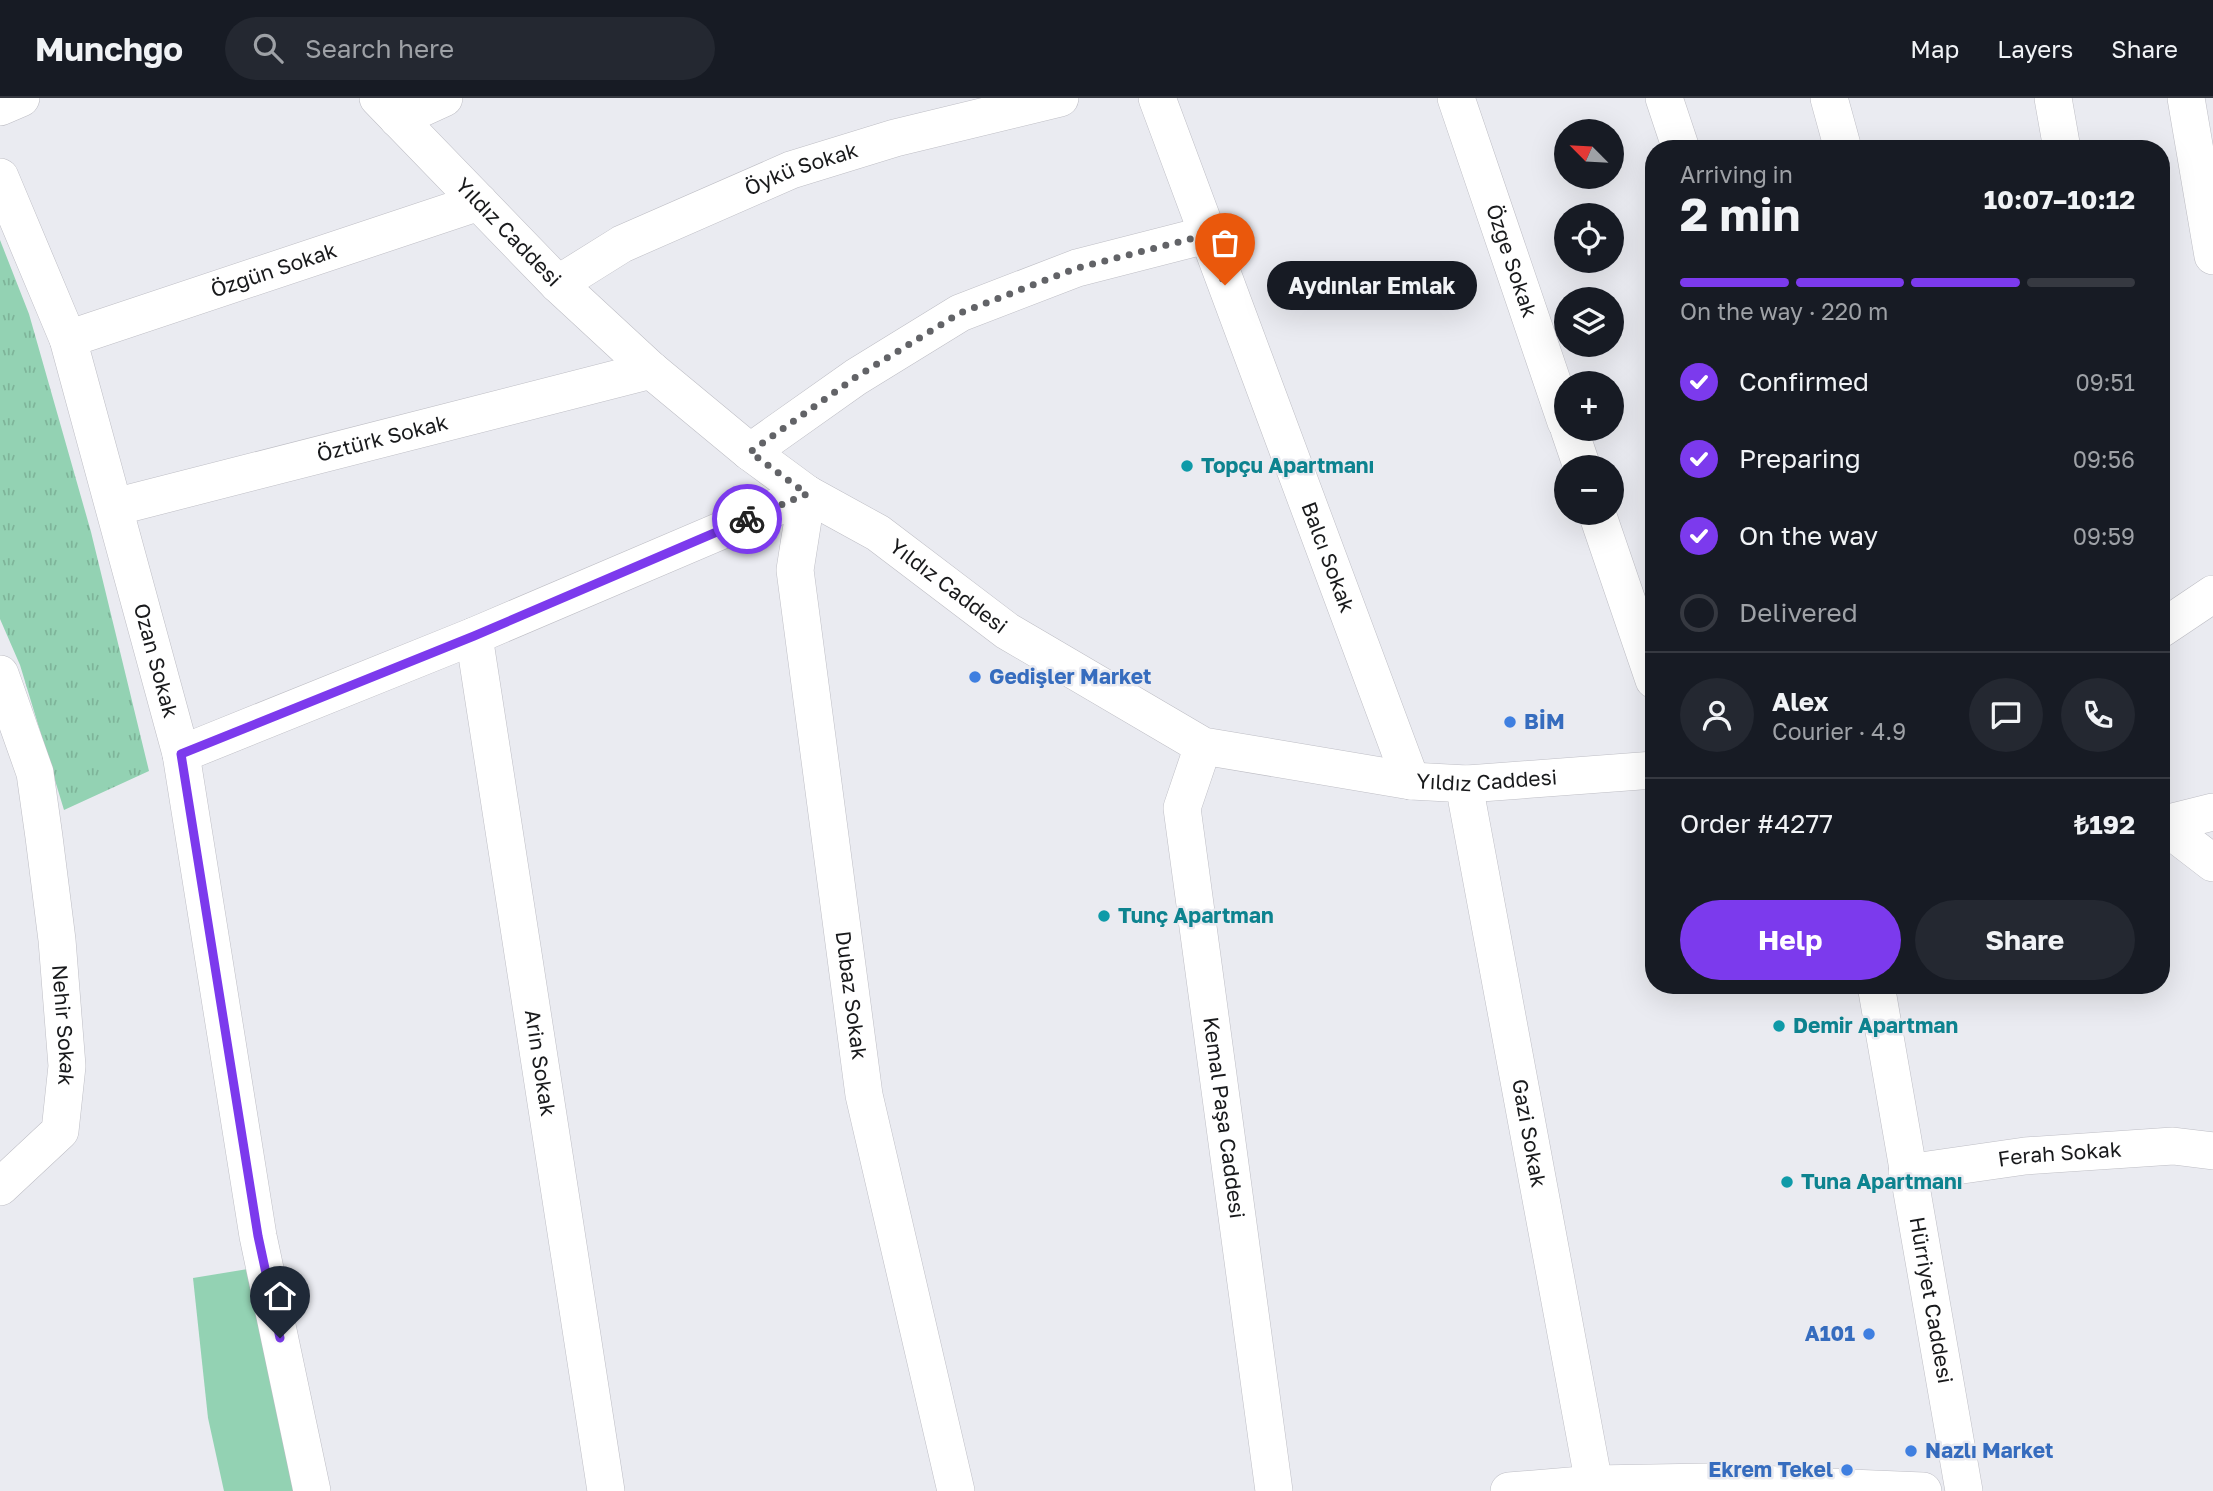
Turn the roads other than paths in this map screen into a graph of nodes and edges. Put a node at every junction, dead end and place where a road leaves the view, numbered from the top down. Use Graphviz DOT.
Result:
graph roads {
  1 [pos="21,98"];
  2 [pos="444,98"];
  3 [pos="1060,98"];
  4 [pos="1157,98"];
  5 [pos="1456,98"];
  6 [pos="1664,98"];
  7 [pos="1829,98"];
  8 [pos="2053,98"];
  9 [pos="2186,98"];
  10 [pos="0,107"];
  11 [pos="388,108"];
  12 [pos="1678,140"];
  13 [pos="1841,140"];
  14 [pos="2060,140"];
  15 [pos="0,177"];
  16 [pos="479,202"];
  17 [pos="1206,235"];
  18 [pos="2213,256"];
  19 [pos="558,284"];
  20 [pos="68,339"];
  21 [pos="651,370"];
  22 [pos="1554,387"];
  23 [pos="750,452"];
  24 [pos="807,494"];
  25 [pos="115,506"];
  26 [pos="1601,525"];
  27 [pos="2213,594"];
  28 [pos="2170,623"];
  29 [pos="474,636"];
  30 [pos="1645,654"];
  31 [pos="0,674"];
  32 [pos="1203,746"];
  33 [pos="181,754"];
  34 [pos="1645,772"];
  35 [pos="1411,781"];
  36 [pos="1467,784"];
  37 [pos="2213,812"];
  38 [pos="2170,822"];
  39 [pos="2170,830"];
  40 [pos="2213,863"];
  41 [pos="1877,994"];
  42 [pos="2213,1150"];
  43 [pos="1907,1173"];
  44 [pos="0,1187"];
  45 [pos="1594,1484"];
  46 [pos="1654,1487"];
  47 [pos="312,1491"];
  48 [pos="606,1491"];
  49 [pos="956,1491"];
  50 [pos="1275,1491"];
  51 [pos="1508,1491"];
  52 [pos="1923,1491"];
  53 [pos="1964,1491"];
  1 -- 10 [label="street"];
  2 -- 11 [label="street"];
  3 -- 19 [label="street, Öykü Sokak"];
  4 -- 17 [label="street, Balcı Sokak"];
  5 -- 22 [label="street, Özge Sokak"];
  6 -- 12 [label="street"];
  7 -- 13 [label="street"];
  8 -- 14 [label="street"];
  9 -- 18 [label="street"];
  11 -- 16 [label="street, Yıldız Caddesi"];
  15 -- 20 [label="street, Ozan Sokak"];
  16 -- 19 [label="street, Yıldız Caddesi"];
  16 -- 20 [label="street, Özgün Sokak"];
  17 -- 23 [label="street"];
  17 -- 35 [label="street, Balcı Sokak"];
  19 -- 21 [label="street, Yıldız Caddesi"];
  20 -- 25 [label="street, Ozan Sokak"];
  21 -- 23 [label="street, Yıldız Caddesi"];
  21 -- 25 [label="street, Öztürk Sokak"];
  23 -- 24 [label="street, Yıldız Caddesi"];
  24 -- 29 [label="street"];
  24 -- 32 [label="street, Yıldız Caddesi"];
  24 -- 49 [label="street, Dubaz Sokak"];
  25 -- 33 [label="street, Ozan Sokak"];
  26 -- 30 [label="street"];
  27 -- 28 [label="street"];
  29 -- 33 [label="street"];
  29 -- 48 [label="street, Arin Sokak"];
  31 -- 44 [label="street, Nehir Sokak"];
  32 -- 35 [label="street, Yıldız Caddesi"];
  32 -- 50 [label="street, Kemal Paşa Caddesi"];
  33 -- 47 [label="street, Ozan Sokak"];
  34 -- 36 [label="street, Yıldız Caddesi"];
  35 -- 36 [label="street, Yıldız Caddesi"];
  36 -- 45 [label="street, Gazi Sokak"];
  37 -- 38 [label="street"];
  39 -- 40 [label="street"];
  41 -- 43 [label="street, Hürriyet Caddesi"];
  42 -- 43 [label="street, Ferah Sokak"];
  43 -- 53 [label="street, Hürriyet Caddesi"];
  45 -- 46 [label="street"];
  45 -- 51 [label="street"];
  46 -- 52 [label="street"];
}
